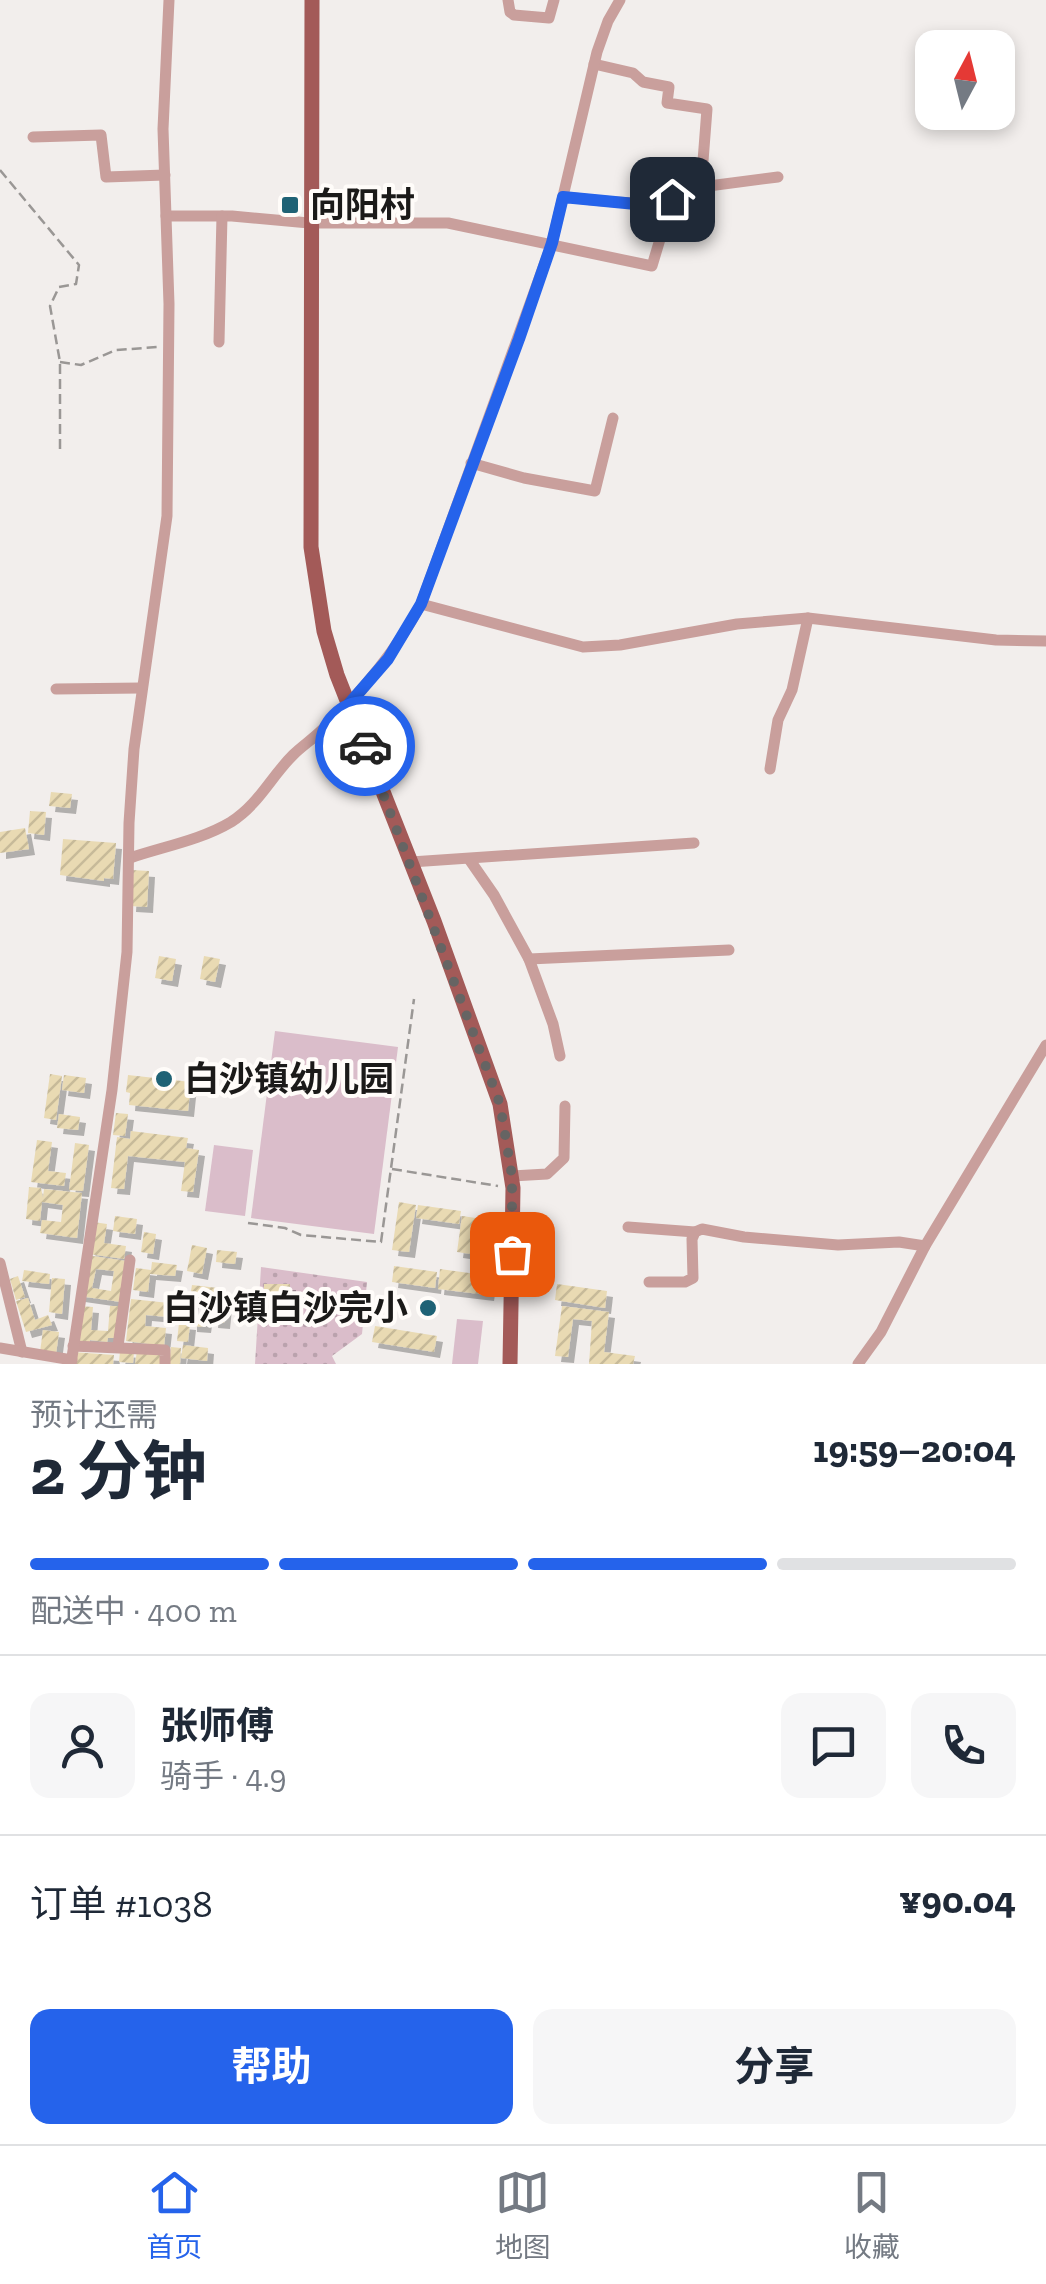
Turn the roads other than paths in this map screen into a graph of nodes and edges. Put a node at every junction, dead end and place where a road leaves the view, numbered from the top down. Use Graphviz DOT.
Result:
graph roads {
  1 [pos="168,0"];
  2 [pos="312,0"];
  3 [pos="508,0"];
  4 [pos="554,0"];
  5 [pos="620,0"];
  6 [pos="594,64"];
  7 [pos="32,137"];
  8 [pos="165,174"];
  9 [pos="778,177"];
  10 [pos="701,187"];
  11 [pos="563,197"];
  12 [pos="672,199"];
  13 [pos="166,216"];
  14 [pos="222,216"];
  15 [pos="310,223"];
  16 [pos="552,243"];
  17 [pos="219,342"];
  18 [pos="613,418"];
  19 [pos="472,463"];
  20 [pos="421,604"];
  21 [pos="808,618"];
  22 [pos="1046,641"];
  23 [pos="56,688"];
  24 [pos="141,688"];
  25 [pos="349,704"];
  26 [pos="770,769"];
  27 [pos="694,843"];
  28 [pos="130,858"];
  29 [pos="469,859"];
  30 [pos="411,862"];
  31 [pos="729,950"];
  32 [pos="528,960"];
  33 [pos="1046,1045"];
  34 [pos="560,1056"];
  35 [pos="565,1106"];
  36 [pos="512,1182"];
  37 [pos="628,1227"];
  38 [pos="695,1232"];
  39 [pos="926,1246"];
  40 [pos="130,1260"];
  41 [pos="0,1263"];
  42 [pos="649,1282"];
  43 [pos="73,1346"];
  44 [pos="118,1346"];
  45 [pos="0,1348"];
  46 [pos="22,1352"];
  47 [pos="72,1362"];
  48 [pos="165,1364"];
  49 [pos="510,1364"];
  50 [pos="858,1364"];
  1 -- 8 [label="street"];
  2 -- 15 [label="main road"];
  3 -- 4 [label="street"];
  5 -- 6 [label="street"];
  6 -- 10 [label="street"];
  6 -- 11 [label="street"];
  7 -- 8 [label="street"];
  8 -- 13 [label="street"];
  9 -- 10 [label="street"];
  10 -- 12 [label="street"];
  11 -- 12 [label="street"];
  11 -- 16 [label="street"];
  12 -- 16 [label="street"];
  13 -- 14 [label="street"];
  13 -- 24 [label="street"];
  14 -- 15 [label="street"];
  14 -- 17 [label="street"];
  15 -- 16 [label="street"];
  15 -- 25 [label="main road"];
  16 -- 19 [label="street"];
  18 -- 19 [label="street"];
  19 -- 20 [label="street"];
  20 -- 21 [label="street"];
  20 -- 25 [label="street"];
  21 -- 22 [label="street"];
  21 -- 26 [label="street"];
  23 -- 24 [label="street"];
  24 -- 28 [label="street"];
  25 -- 28 [label="street"];
  25 -- 30 [label="main road"];
  27 -- 29 [label="street"];
  28 -- 43 [label="street"];
  29 -- 30 [label="street"];
  29 -- 32 [label="street"];
  30 -- 36 [label="main road"];
  31 -- 32 [label="street"];
  32 -- 34 [label="street"];
  33 -- 39 [label="street"];
  35 -- 36 [label="street"];
  36 -- 49 [label="main road"];
  37 -- 38 [label="street"];
  38 -- 39 [label="street"];
  38 -- 42 [label="street"];
  39 -- 50 [label="street"];
  40 -- 44 [label="street"];
  41 -- 46 [label="street"];
  43 -- 44 [label="street"];
  43 -- 47 [label="street"];
  44 -- 48 [label="street"];
  45 -- 46 [label="street"];
  46 -- 47 [label="street"];
}
